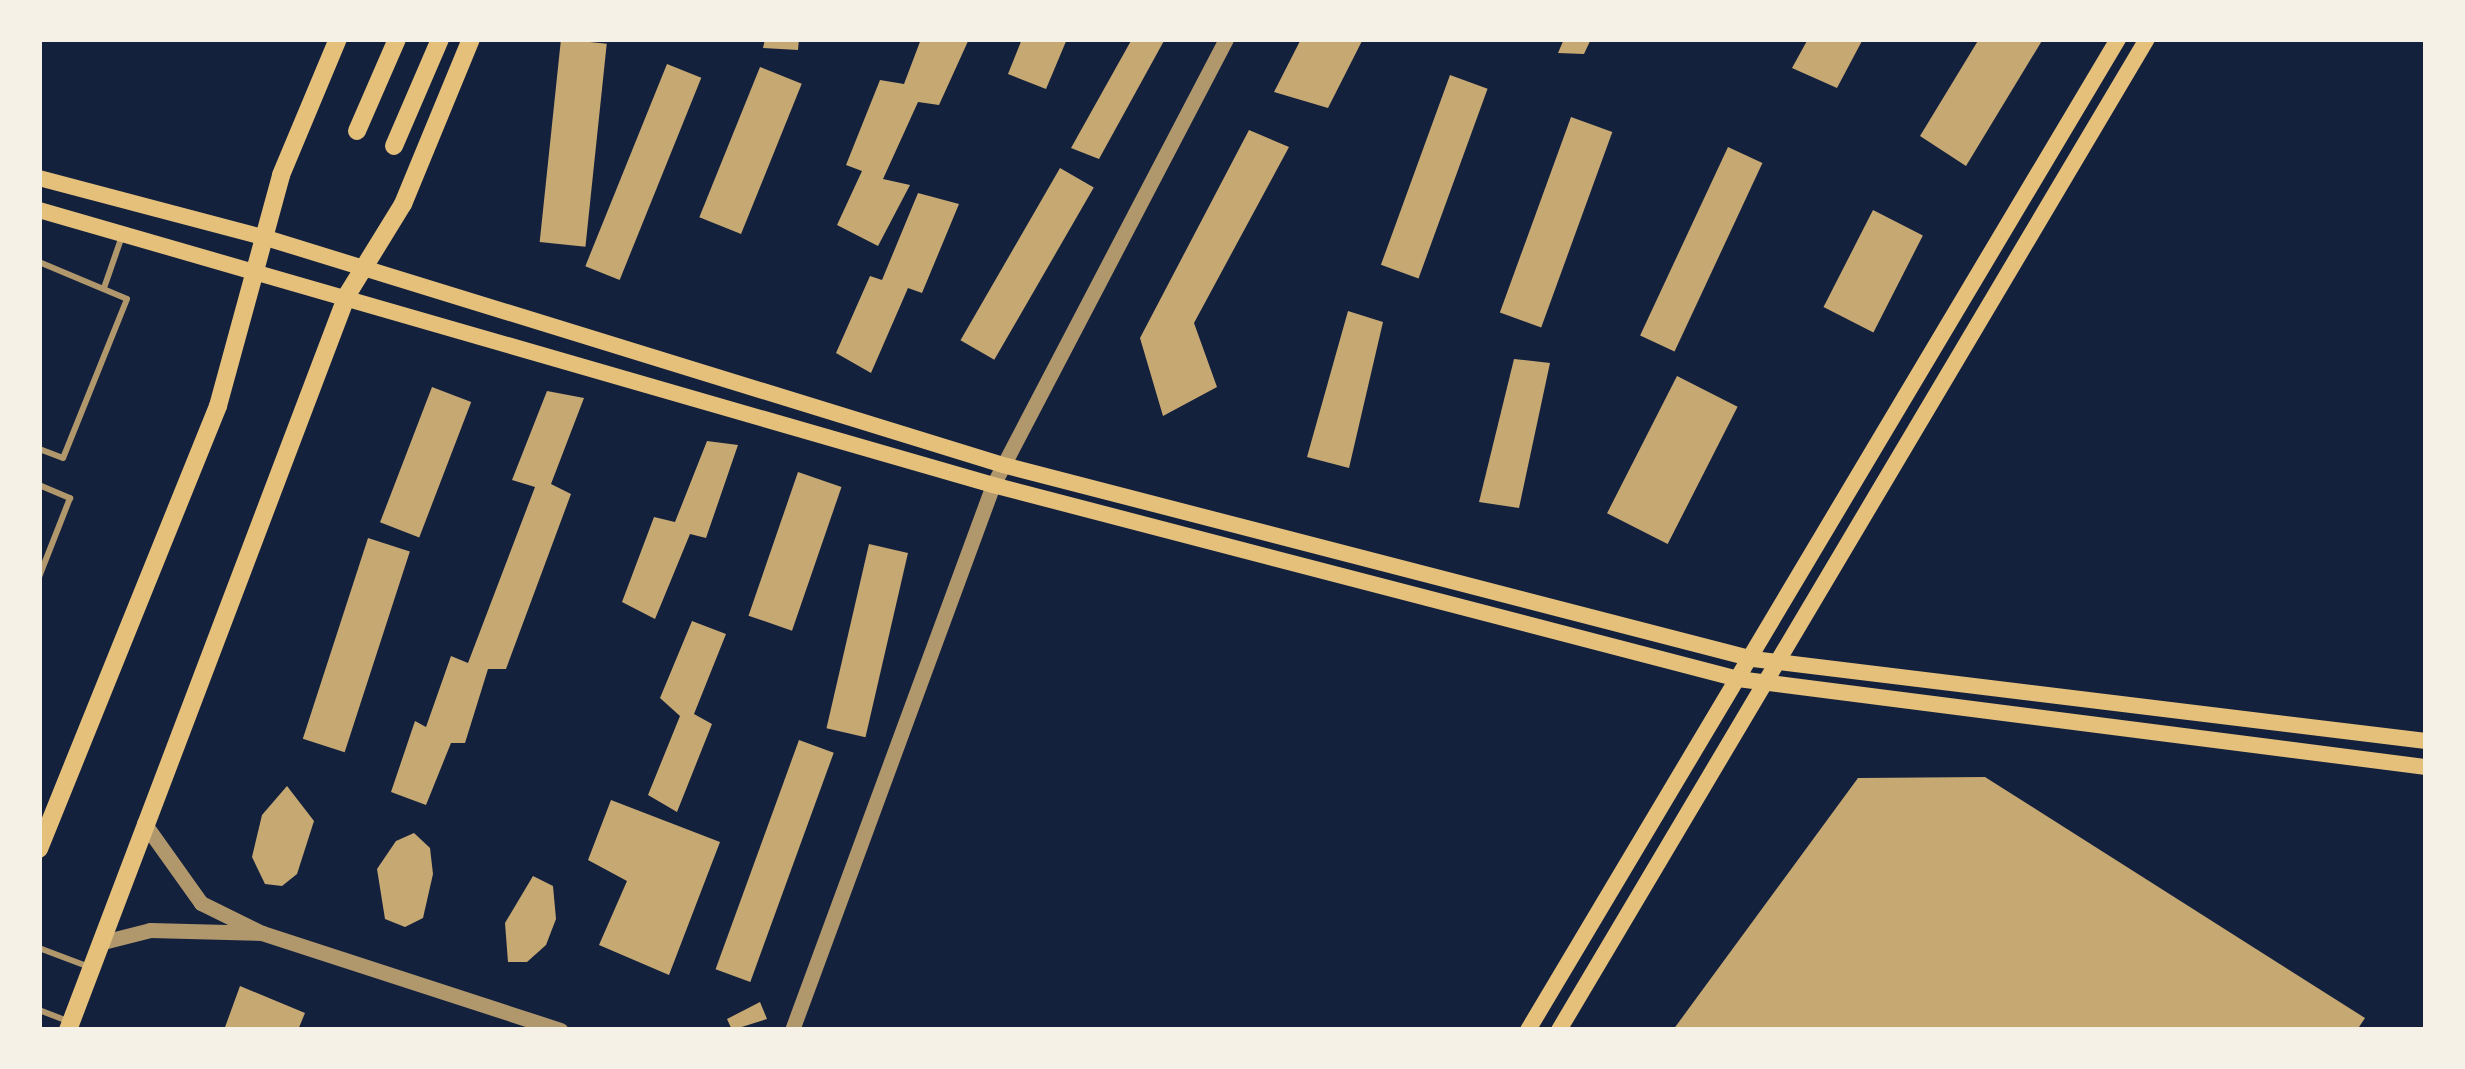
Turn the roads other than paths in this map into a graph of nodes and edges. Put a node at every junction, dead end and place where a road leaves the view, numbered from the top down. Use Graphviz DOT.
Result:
graph roads {
  1 [pos="338,39"];
  2 [pos="398,39"];
  3 [pos="440,39"];
  4 [pos="471,39"];
  5 [pos="1226,39"];
  6 [pos="2118,39"];
  7 [pos="2147,39"];
  8 [pos="357,131"];
  9 [pos="394,146"];
  10 [pos="39,178"];
  11 [pos="39,210"];
  12 [pos="122,236"];
  13 [pos="262,237"];
  14 [pos="39,262"];
  15 [pos="362,270"];
  16 [pos="253,273"];
  17 [pos="104,288"];
  18 [pos="347,295"];
  19 [pos="39,448"];
  20 [pos="1003,465"];
  21 [pos="39,485"];
  22 [pos="993,485"];
  23 [pos="39,578"];
  24 [pos="1753,659"];
  25 [pos="1778,662"];
  26 [pos="1738,680"];
  27 [pos="1768,684"];
  28 [pos="2426,741"];
  29 [pos="2426,767"];
  30 [pos="144,823"];
  31 [pos="39,849"];
  32 [pos="262,933"];
  33 [pos="99,943"];
  34 [pos="39,948"];
  35 [pos="91,967"];
  36 [pos="39,1010"];
  37 [pos="69,1026"];
  38 [pos="561,1030"];
  39 [pos="792,1030"];
  40 [pos="1528,1030"];
  41 [pos="1559,1030"];
  1 -- 13 [label="main road"];
  2 -- 8 [label="main road"];
  3 -- 9 [label="main road"];
  4 -- 15 [label="main road"];
  5 -- 20 [label="street"];
  6 -- 24 [label="main road"];
  7 -- 25 [label="main road"];
  10 -- 13 [label="main road"];
  11 -- 12 [label="main road"];
  12 -- 16 [label="main road"];
  12 -- 17 [label="lane"];
  13 -- 15 [label="main road"];
  13 -- 16 [label="main road"];
  14 -- 17 [label="lane"];
  15 -- 18 [label="main road"];
  15 -- 20 [label="main road"];
  16 -- 18 [label="main road"];
  16 -- 31 [label="main road"];
  17 -- 19 [label="lane"];
  18 -- 22 [label="main road"];
  18 -- 30 [label="main road"];
  20 -- 22 [label="street"];
  20 -- 24 [label="main road"];
  21 -- 23 [label="lane"];
  22 -- 26 [label="main road"];
  22 -- 39 [label="street"];
  24 -- 25 [label="main road"];
  24 -- 26 [label="main road"];
  25 -- 27 [label="main road"];
  25 -- 28 [label="main road"];
  26 -- 27 [label="main road"];
  26 -- 40 [label="main road"];
  27 -- 29 [label="main road"];
  27 -- 41 [label="main road"];
  30 -- 32 [label="street"];
  30 -- 33 [label="main road"];
  32 -- 33 [label="street"];
  32 -- 38 [label="street"];
  33 -- 35 [label="main road"];
  34 -- 35 [label="lane"];
  35 -- 37 [label="main road"];
  36 -- 37 [label="lane"];
}
